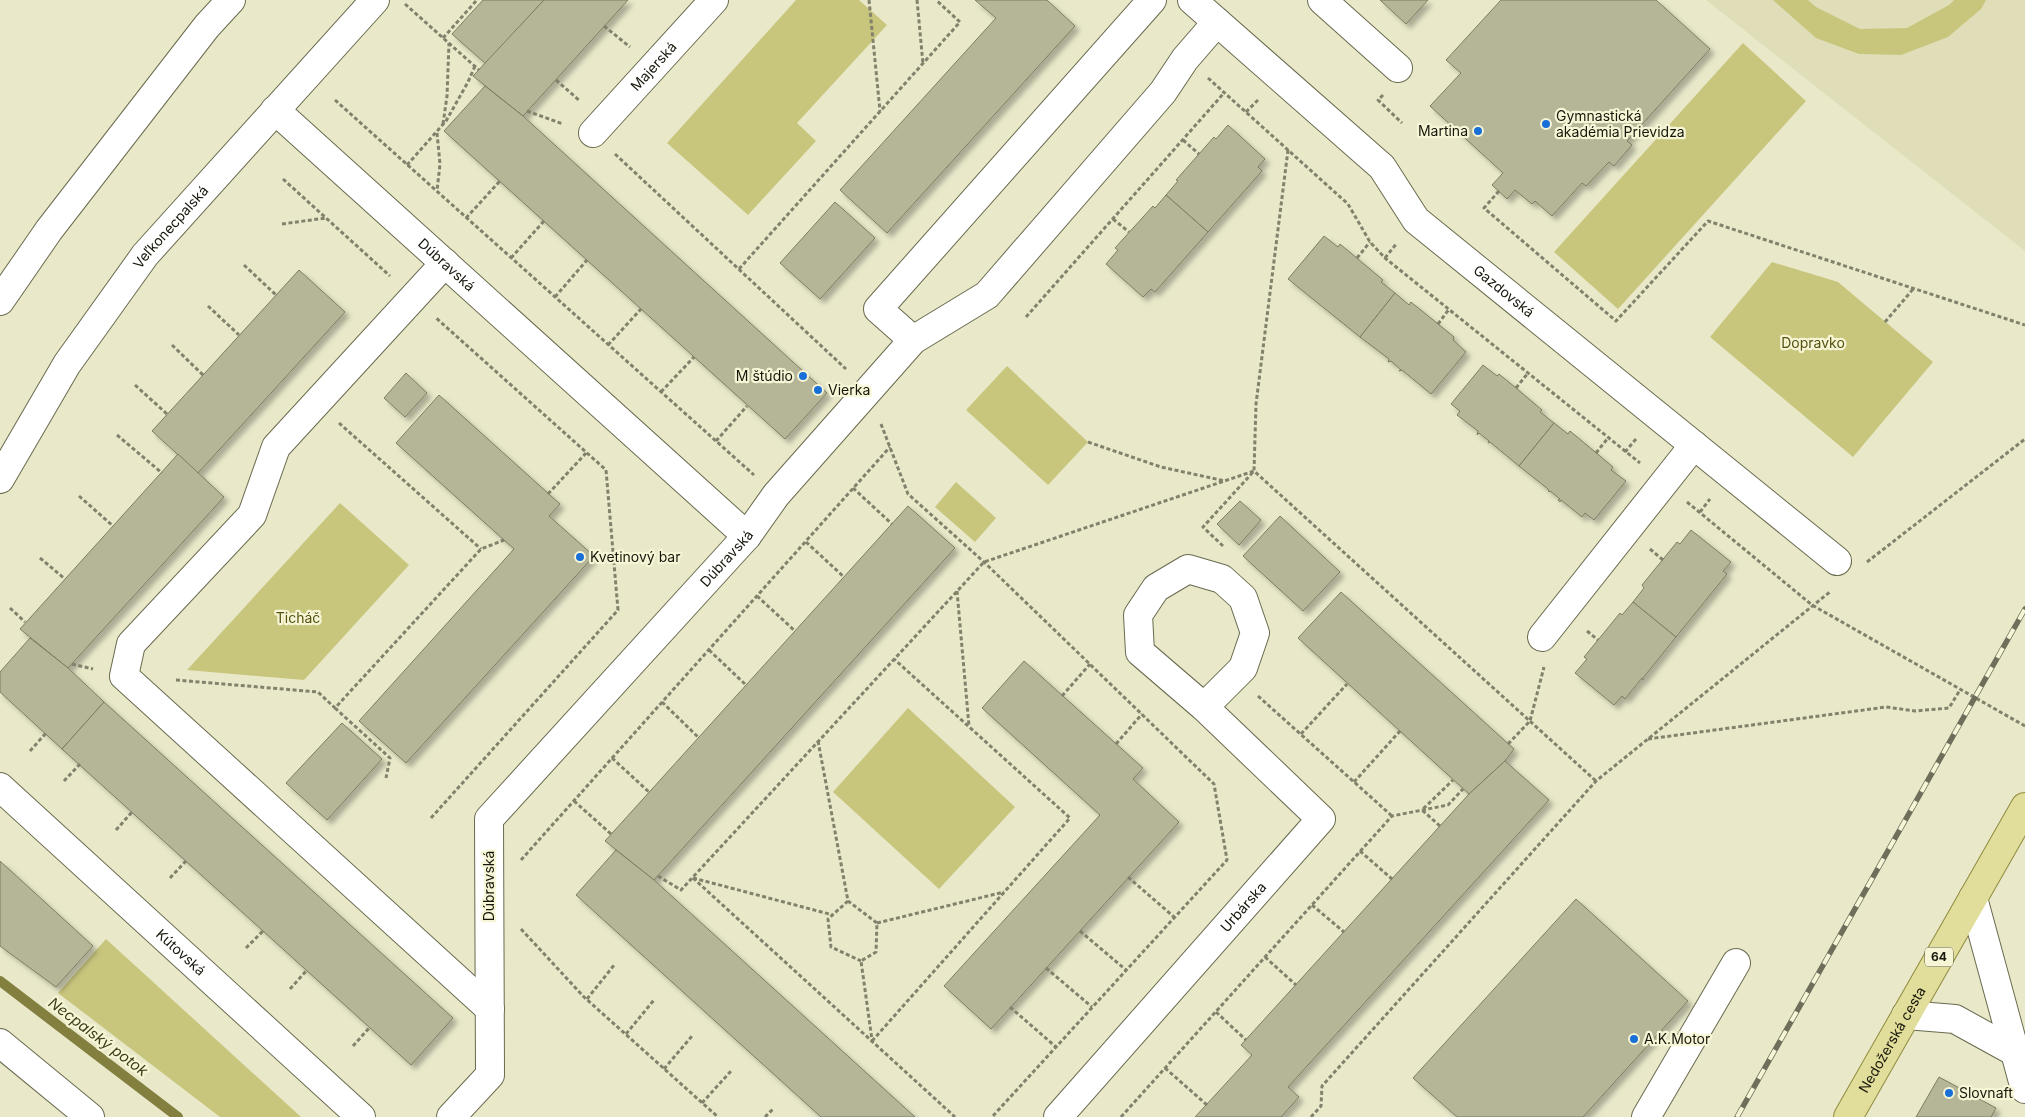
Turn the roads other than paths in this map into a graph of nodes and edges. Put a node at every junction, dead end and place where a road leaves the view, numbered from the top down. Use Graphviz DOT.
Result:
graph roads {
  1 [pos="231,0"];
  2 [pos="374,0"];
  3 [pos="714,0"];
  4 [pos="1152,0"];
  5 [pos="1192,0"];
  6 [pos="1322,0"];
  7 [pos="1217,22"];
  8 [pos="1398,68"];
  9 [pos="275,110"];
  10 [pos="593,134"];
  11 [pos="444,263"];
  12 [pos="0,301"];
  13 [pos="912,340"];
  14 [pos="1694,445"];
  15 [pos="0,479"];
  16 [pos="748,536"];
  17 [pos="1837,561"];
  18 [pos="1545,649"];
  19 [pos="1204,707"];
  20 [pos="0,787"];
  21 [pos="2025,806"];
  22 [pos="1973,898"];
  23 [pos="1736,963"];
  24 [pos="490,1009"];
  25 [pos="1906,1015"];
  26 [pos="0,1043"];
  27 [pos="2015,1052"];
  28 [pos="2025,1089"];
  29 [pos="90,1117"];
  30 [pos="361,1117"];
  31 [pos="451,1117"];
  32 [pos="1058,1117"];
  33 [pos="1646,1117"];
  34 [pos="1848,1117"];
  1 -- 12 [label="street"];
  2 -- 9 [label="street, Veľkonecpalská"];
  3 -- 10 [label="street, Majerská"];
  4 -- 13 [label="street"];
  5 -- 7 [label="street, Gazdovská"];
  6 -- 8 [label="street"];
  7 -- 13 [label="street"];
  7 -- 14 [label="street, Gazdovská"];
  9 -- 11 [label="street, Dúbravská"];
  9 -- 15 [label="street, Veľkonecpalská"];
  11 -- 16 [label="street, Dúbravská"];
  11 -- 24 [label="street"];
  13 -- 16 [label="street"];
  14 -- 17 [label="street, Gazdovská"];
  14 -- 18 [label="street"];
  16 -- 24 [label="street, Dúbravská"];
  19 -- 19 [label="street, Urbárska"];
  19 -- 32 [label="street, Urbárska"];
  20 -- 30 [label="street, Kútovská"];
  21 -- 22 [label="main road, Nedožerská cesta / 64"];
  22 -- 25 [label="main road, Nedožerská cesta / 64"];
  22 -- 27 [label="street"];
  23 -- 33 [label="street"];
  24 -- 31 [label="street, Dúbravská"];
  25 -- 27 [label="street"];
  25 -- 34 [label="main road, Nedožerská cesta / 64"];
  26 -- 29 [label="street"];
  27 -- 28 [label="street"];
}
